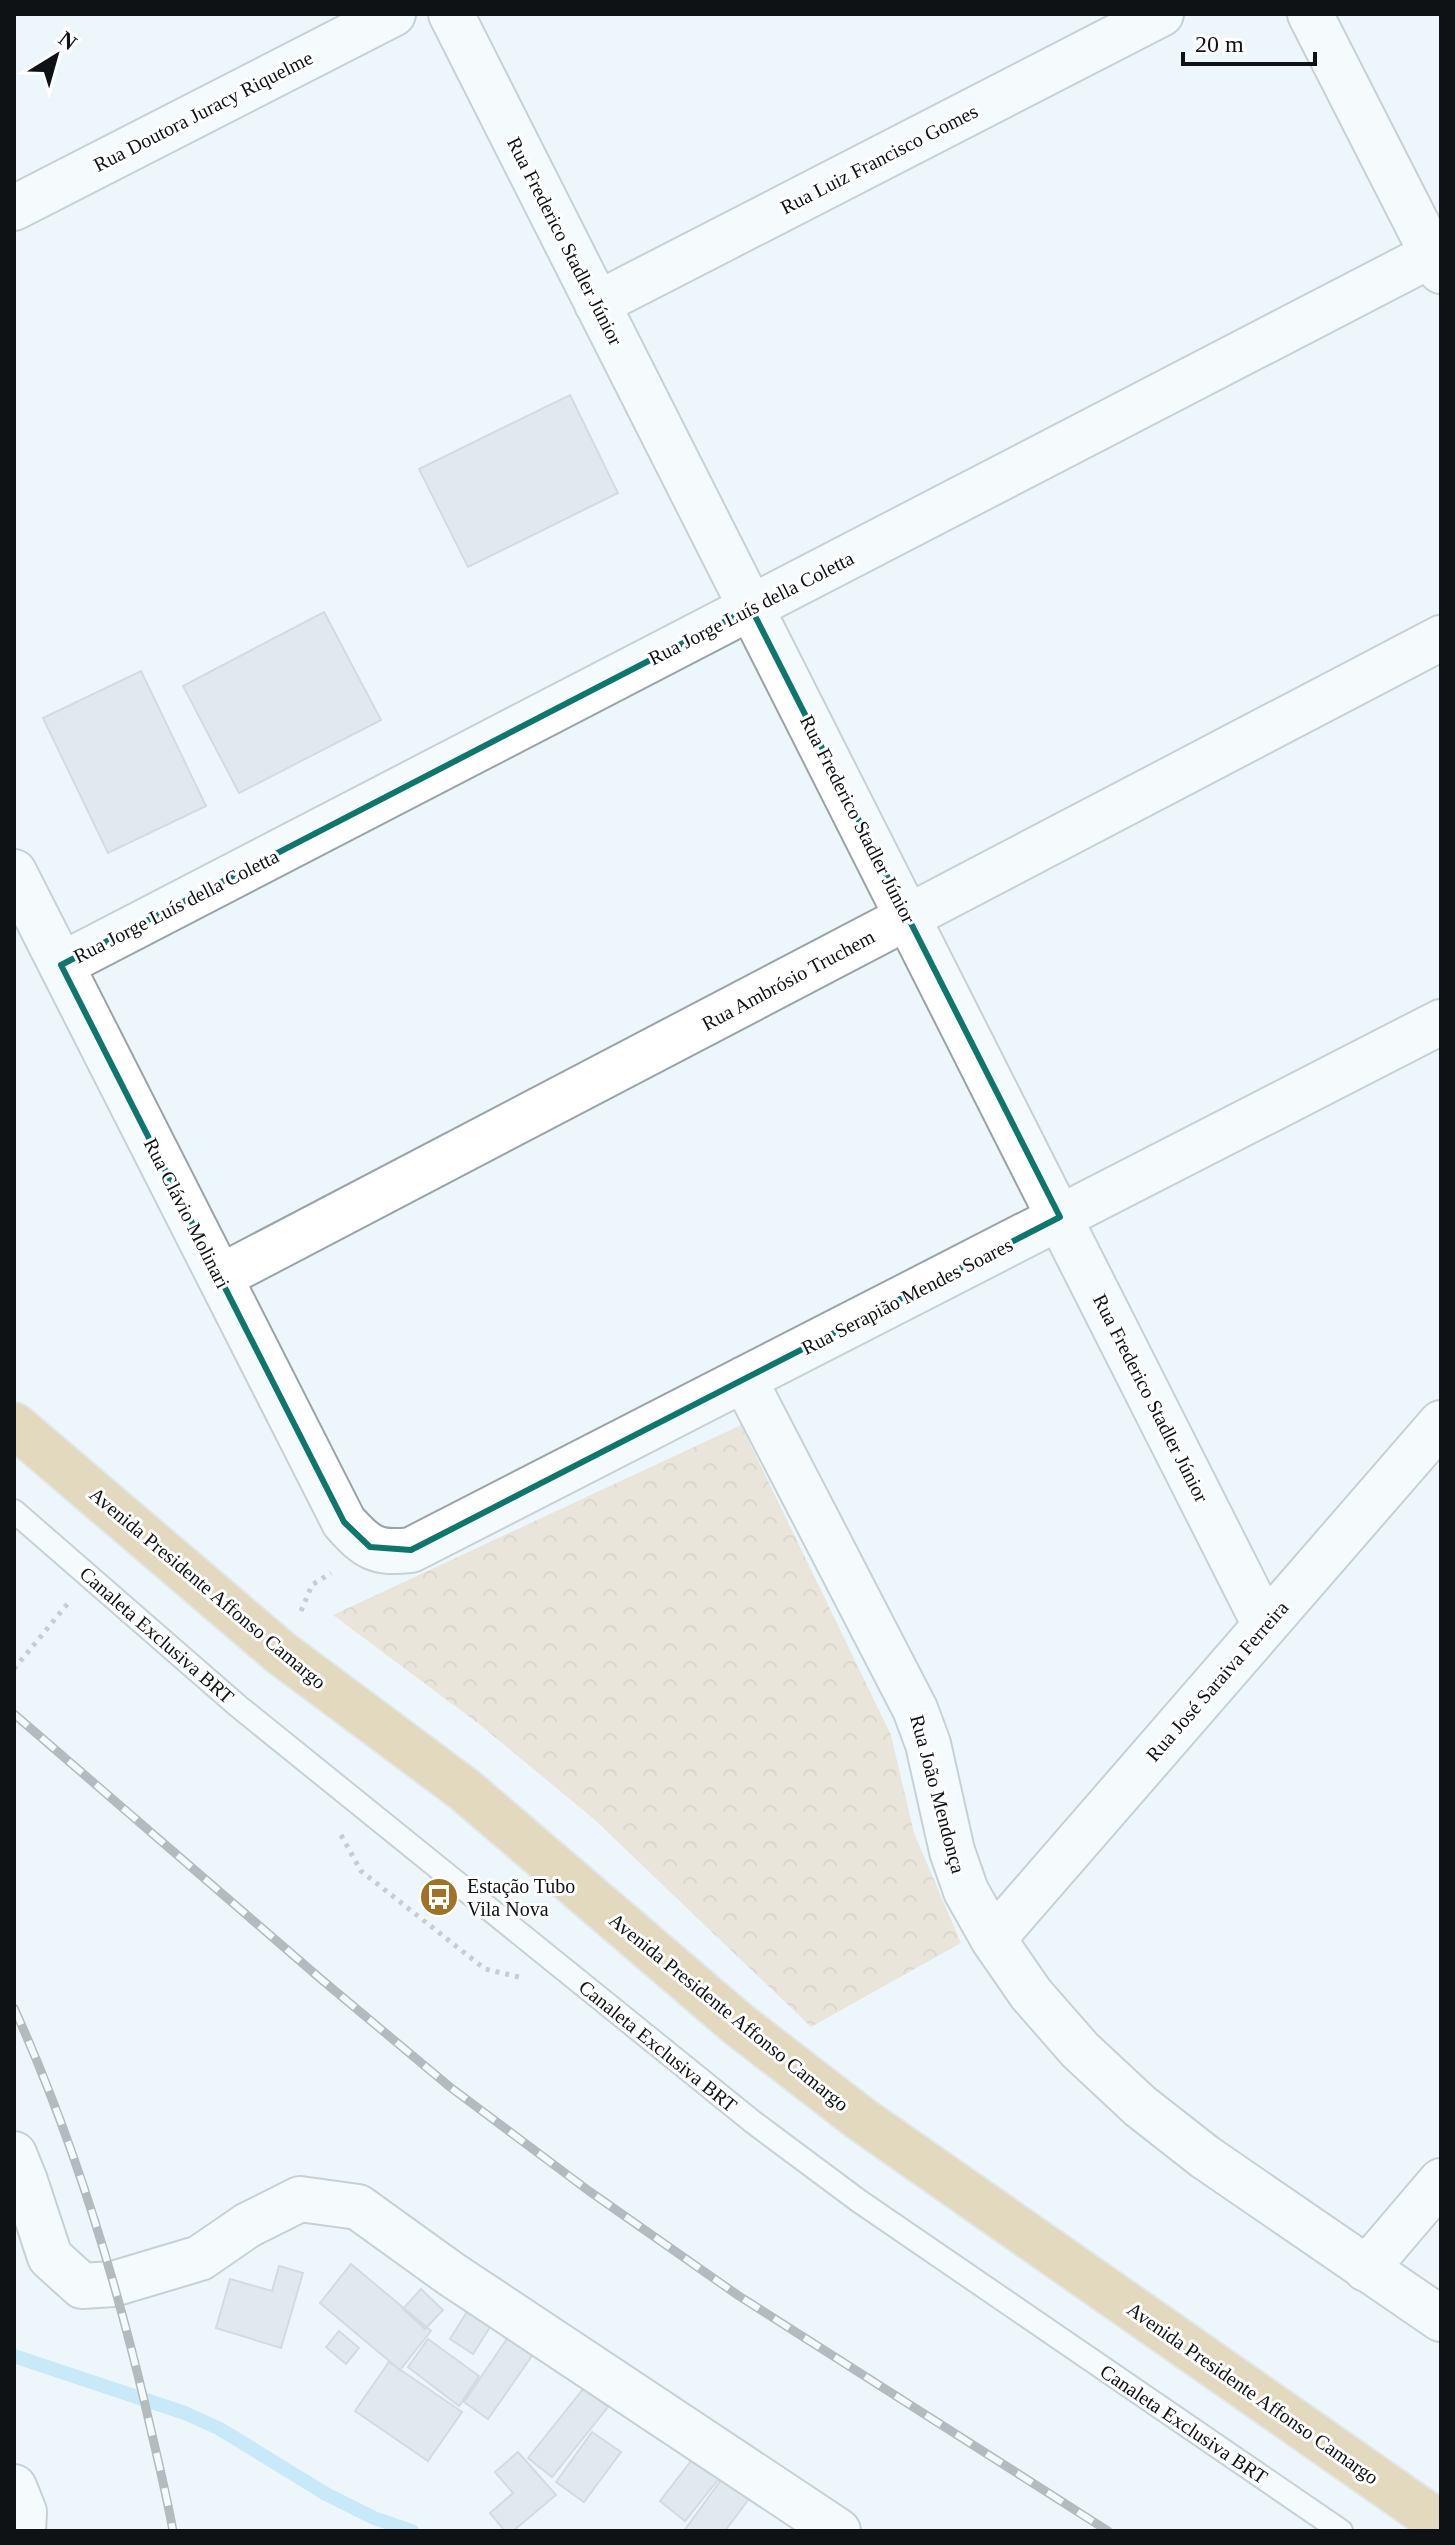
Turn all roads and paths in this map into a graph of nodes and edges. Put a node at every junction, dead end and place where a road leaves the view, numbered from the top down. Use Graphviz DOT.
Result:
graph roads {
  1 [pos="393,14"];
  2 [pos="451,14"];
  3 [pos="1161,14"];
  4 [pos="1310,14"];
  5 [pos="14,208"];
  6 [pos="1438,259"];
  7 [pos="597,304"];
  8 [pos="751,608"];
  9 [pos="1441,638"];
  10 [pos="14,872"];
  11 [pos="908,917"];
  12 [pos="61,965"];
  13 [pos="1441,1022"];
  14 [pos="1060,1217"];
  15 [pos="220,1277"];
  16 [pos="744,1379"];
  17 [pos="1441,1423"];
  18 [pos="14,1425"];
  19 [pos="14,1511"];
  20 [pos="370,1547"];
  21 [pos="1265,1625"];
  22 [pos="281,1653"];
  23 [pos="993,1939"];
  24 [pos="14,2154"];
  25 [pos="1441,2181"];
  26 [pos="1366,2269"];
  27 [pos="1441,2319"];
  28 [pos="1441,2524"];
  29 [pos="838,2531"];
  30 [pos="1341,2531"];
  1 -- 5 [label="street, Rua Doutora Juracy Riquelme"];
  2 -- 7 [label="street, Rua Frederico Stadler Júnior"];
  3 -- 7 [label="street, Rua Luiz Francisco Gomes"];
  4 -- 6 [label="street"];
  6 -- 8 [label="street, Rua Jorge Luís della Coletta"];
  7 -- 8 [label="street, Rua Frederico Stadler Júnior"];
  8 -- 11 [label="street, Rua Frederico Stadler Júnior"];
  8 -- 12 [label="street, Rua Jorge Luís della Coletta"];
  9 -- 11 [label="street, Rua Ambrósio Truchem"];
  10 -- 12 [label="street, Rua Clávio Molinari"];
  11 -- 14 [label="street, Rua Frederico Stadler Júnior"];
  11 -- 15 [label="street, Rua Ambrósio Truchem"];
  12 -- 15 [label="street, Rua Clávio Molinari"];
  13 -- 14 [label="street, Rua Serapião Mendes Soares"];
  14 -- 16 [label="street, Rua Serapião Mendes Soares"];
  14 -- 21 [label="street, Rua Frederico Stadler Júnior"];
  15 -- 20 [label="street, Rua Clávio Molinari"];
  16 -- 20 [label="street, Rua Serapião Mendes Soares"];
  16 -- 23 [label="street, Rua João Mendonça"];
  17 -- 21 [label="street, Rua José Saraiva Ferreira"];
  18 -- 22 [label="main road, Avenida Presidente Affonso Camargo"];
  19 -- 30 [label="lane, Canaleta Exclusiva BRT"];
  20 -- 22 [label="path"];
  21 -- 23 [label="street, Rua José Saraiva Ferreira"];
  22 -- 28 [label="main road, Avenida Presidente Affonso Camargo"];
  23 -- 26 [label="street, Rua João Mendonça"];
  24 -- 29 [label="street"];
  25 -- 26 [label="street"];
  26 -- 27 [label="street, Rua João Mendonça"];
}
